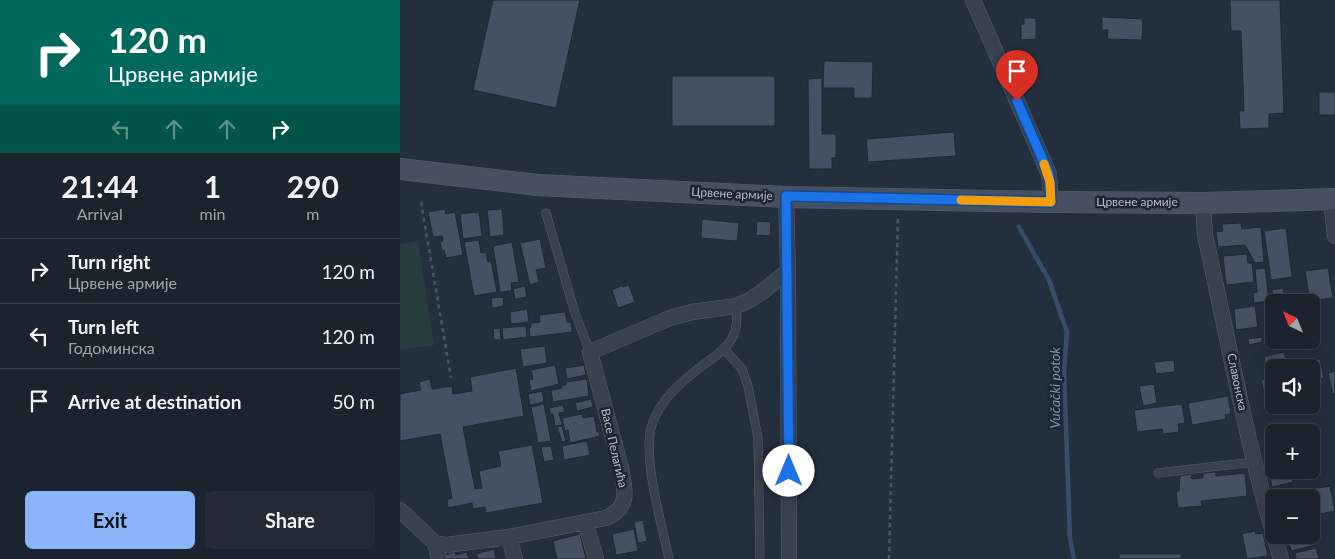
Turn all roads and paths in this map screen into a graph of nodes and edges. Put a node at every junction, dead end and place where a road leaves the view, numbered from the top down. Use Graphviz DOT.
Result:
graph roads {
  1 [pos="973,0"];
  2 [pos="400,169"];
  3 [pos="786,196"];
  4 [pos="898,199"];
  5 [pos="1333,199"];
  6 [pos="421,202"];
  7 [pos="1051,202"];
  8 [pos="1204,202"];
  9 [pos="546,213"];
  10 [pos="1335,236"];
  11 [pos="788,271"];
  12 [pos="736,306"];
  13 [pos="724,350"];
  14 [pos="590,352"];
  15 [pos="451,378"];
  16 [pos="1254,462"];
  17 [pos="1158,473"];
  18 [pos="400,510"];
  19 [pos="585,522"];
  20 [pos="509,537"];
  21 [pos="435,543"];
  22 [pos="439,559"];
  23 [pos="515,559"];
  24 [pos="596,559"];
  25 [pos="669,559"];
  26 [pos="760,559"];
  27 [pos="789,559"];
  28 [pos="889,559"];
  29 [pos="1281,559"];
  1 -- 7 [label="street"];
  2 -- 3 [label="main road, Црвене армије"];
  3 -- 4 [label="main road, Црвене армије"];
  3 -- 11 [label="street"];
  4 -- 7 [label="main road, Црвене армије"];
  4 -- 28 [label="path"];
  5 -- 8 [label="main road, Црвене армије"];
  5 -- 10 [label="street"];
  6 -- 15 [label="path"];
  7 -- 8 [label="main road, Црвене армије"];
  8 -- 16 [label="street, Славонска"];
  9 -- 14 [label="lane"];
  11 -- 12 [label="street"];
  11 -- 27 [label="street"];
  12 -- 13 [label="lane"];
  12 -- 14 [label="street"];
  13 -- 25 [label="lane"];
  13 -- 26 [label="lane"];
  14 -- 19 [label="street, Васе Пелагића"];
  16 -- 17 [label="lane"];
  16 -- 29 [label="street, Славонска"];
  18 -- 21 [label="street"];
  19 -- 20 [label="street, Васе Пелагића"];
  19 -- 24 [label="street"];
  20 -- 21 [label="street, Васе Пелагића"];
  20 -- 23 [label="street"];
  21 -- 22 [label="street"];
}
